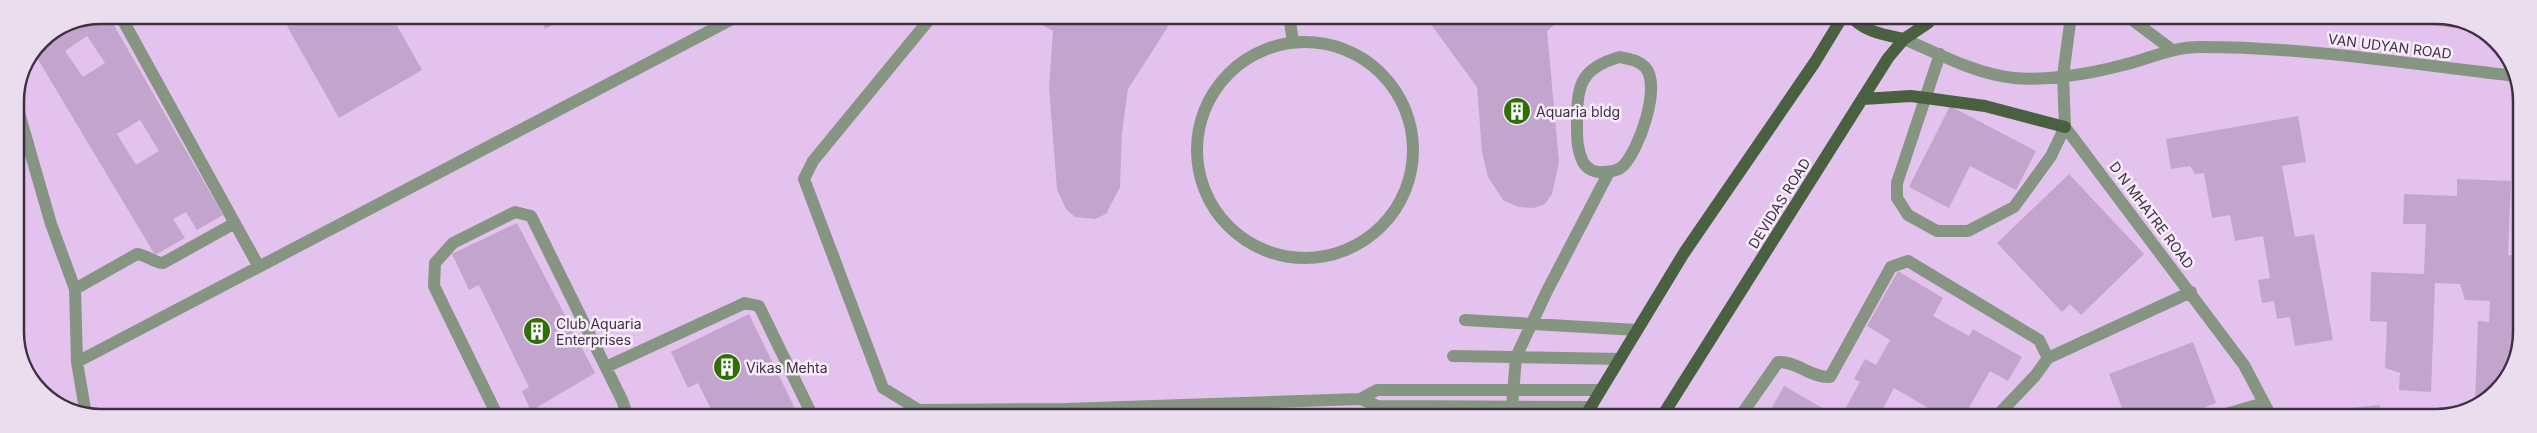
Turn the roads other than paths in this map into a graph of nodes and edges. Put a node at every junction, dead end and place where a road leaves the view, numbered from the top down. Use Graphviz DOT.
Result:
graph roads {
  1 [pos="125,24"];
  2 [pos="723,24"];
  3 [pos="926,24"];
  4 [pos="1290,24"];
  5 [pos="1838,24"];
  6 [pos="1859,24"];
  7 [pos="1926,24"];
  8 [pos="2070,24"];
  9 [pos="2137,24"];
  10 [pos="1904,39"];
  11 [pos="1293,42"];
  12 [pos="2170,50"];
  13 [pos="1940,54"];
  14 [pos="2508,75"];
  15 [pos="2063,76"];
  16 [pos="1925,98"];
  17 [pos="1862,99"];
  18 [pos="2065,126"];
  19 [pos="24,129"];
  20 [pos="1609,172"];
  21 [pos="235,223"];
  22 [pos="259,267"];
  23 [pos="76,289"];
  24 [pos="2191,292"];
  25 [pos="1465,320"];
  26 [pos="1531,324"];
  27 [pos="1637,330"];
  28 [pos="1453,356"];
  29 [pos="1516,357"];
  30 [pos="2048,358"];
  31 [pos="1620,359"];
  32 [pos="77,362"];
  33 [pos="606,367"];
  34 [pos="1513,390"];
  35 [pos="1601,390"];
  36 [pos="1360,399"];
  37 [pos="2264,403"];
  38 [pos="85,407"];
  39 [pos="1512,407"];
  40 [pos="494,409"];
  41 [pos="624,409"];
  42 [pos="809,409"];
  43 [pos="917,409"];
  44 [pos="1065,409"];
  45 [pos="1542,409"];
  46 [pos="1589,409"];
  47 [pos="1667,409"];
  48 [pos="1745,409"];
  49 [pos="2004,409"];
  50 [pos="2243,409"];
  51 [pos="2267,409"];
  1 -- 21 [label="street"];
  2 -- 22 [label="street"];
  3 -- 43 [label="street"];
  4 -- 11 [label="street"];
  5 -- 27 [label="main road"];
  6 -- 10 [label="main road"];
  7 -- 10 [label="main road, DEVIDAS ROAD"];
  8 -- 15 [label="street"];
  9 -- 12 [label="street"];
  10 -- 13 [label="street, VAN UDYAN ROAD"];
  10 -- 17 [label="main road, DEVIDAS ROAD"];
  11 -- 11 [label="street"];
  12 -- 14 [label="street, VAN UDYAN ROAD"];
  12 -- 15 [label="street, VAN UDYAN ROAD"];
  13 -- 15 [label="street, VAN UDYAN ROAD"];
  13 -- 16 [label="street"];
  15 -- 18 [label="street"];
  16 -- 17 [label="main road"];
  16 -- 18 [label="main road"];
  16 -- 18 [label="street"];
  17 -- 47 [label="main road, DEVIDAS ROAD"];
  18 -- 24 [label="street, D N MHATRE ROAD"];
  19 -- 23 [label="street"];
  20 -- 20 [label="street"];
  20 -- 26 [label="street"];
  21 -- 22 [label="street"];
  21 -- 23 [label="street"];
  22 -- 32 [label="street"];
  23 -- 32 [label="street"];
  24 -- 30 [label="street"];
  24 -- 37 [label="street, D N MHATRE ROAD"];
  25 -- 26 [label="street"];
  26 -- 27 [label="street"];
  26 -- 29 [label="street"];
  27 -- 31 [label="main road"];
  28 -- 29 [label="street"];
  29 -- 31 [label="street"];
  29 -- 34 [label="street"];
  30 -- 48 [label="street"];
  30 -- 49 [label="street"];
  31 -- 35 [label="main road"];
  32 -- 38 [label="street"];
  33 -- 40 [label="street"];
  33 -- 41 [label="street"];
  33 -- 42 [label="street"];
  34 -- 35 [label="street"];
  34 -- 36 [label="street"];
  34 -- 39 [label="street"];
  35 -- 46 [label="main road"];
  36 -- 39 [label="street"];
  36 -- 44 [label="street"];
  37 -- 50 [label="street"];
  37 -- 51 [label="street, D N MHATRE ROAD"];
  39 -- 45 [label="street"];
}
